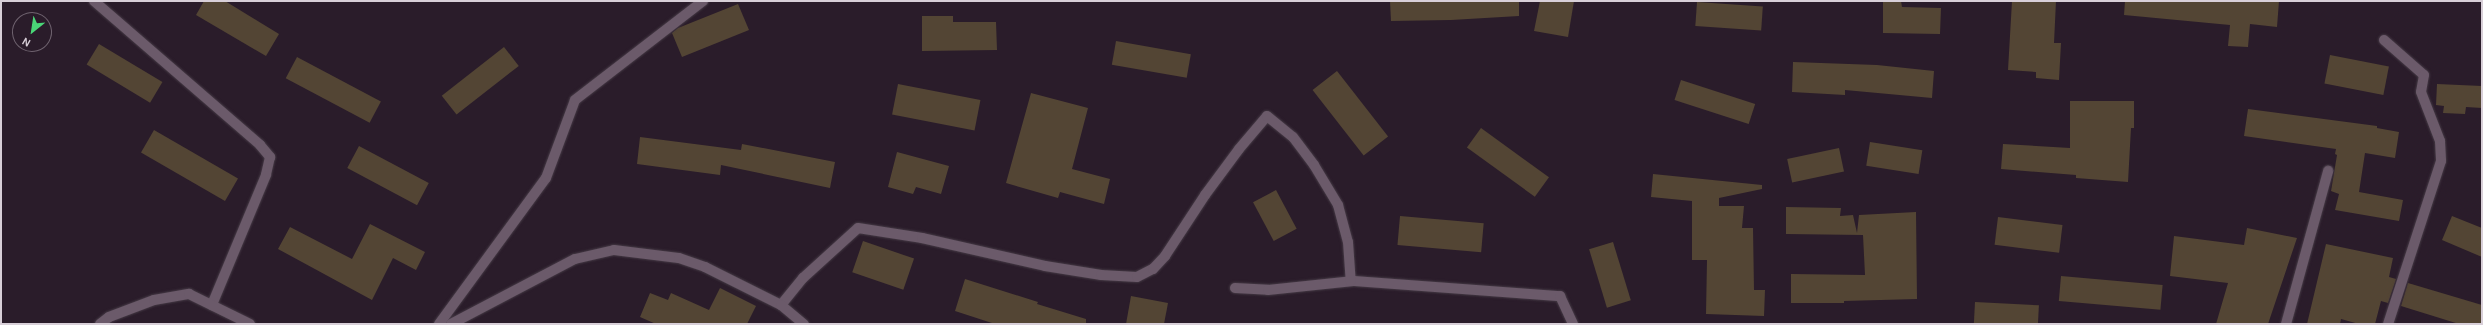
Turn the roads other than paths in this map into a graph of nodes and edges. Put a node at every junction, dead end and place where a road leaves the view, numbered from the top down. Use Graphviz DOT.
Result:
graph roads {
  1 [pos="94,1"];
  2 [pos="703,1"];
  3 [pos="2384,40"];
  4 [pos="2328,171"];
  5 [pos="1351,281"];
  6 [pos="1235,288"];
  7 [pos="212,304"];
  8 [pos="781,305"];
  9 [pos="100,324"];
  10 [pos="250,324"];
  11 [pos="439,324"];
  12 [pos="451,324"];
  13 [pos="804,324"];
  14 [pos="1573,324"];
  15 [pos="2286,324"];
  16 [pos="2388,324"];
  1 -- 7 [label="street"];
  2 -- 11 [label="street"];
  3 -- 16 [label="street"];
  4 -- 15 [label="street"];
  5 -- 6 [label="street"];
  5 -- 8 [label="street"];
  5 -- 14 [label="street"];
  7 -- 9 [label="street"];
  7 -- 10 [label="street"];
  8 -- 12 [label="street"];
  8 -- 13 [label="street"];
}
